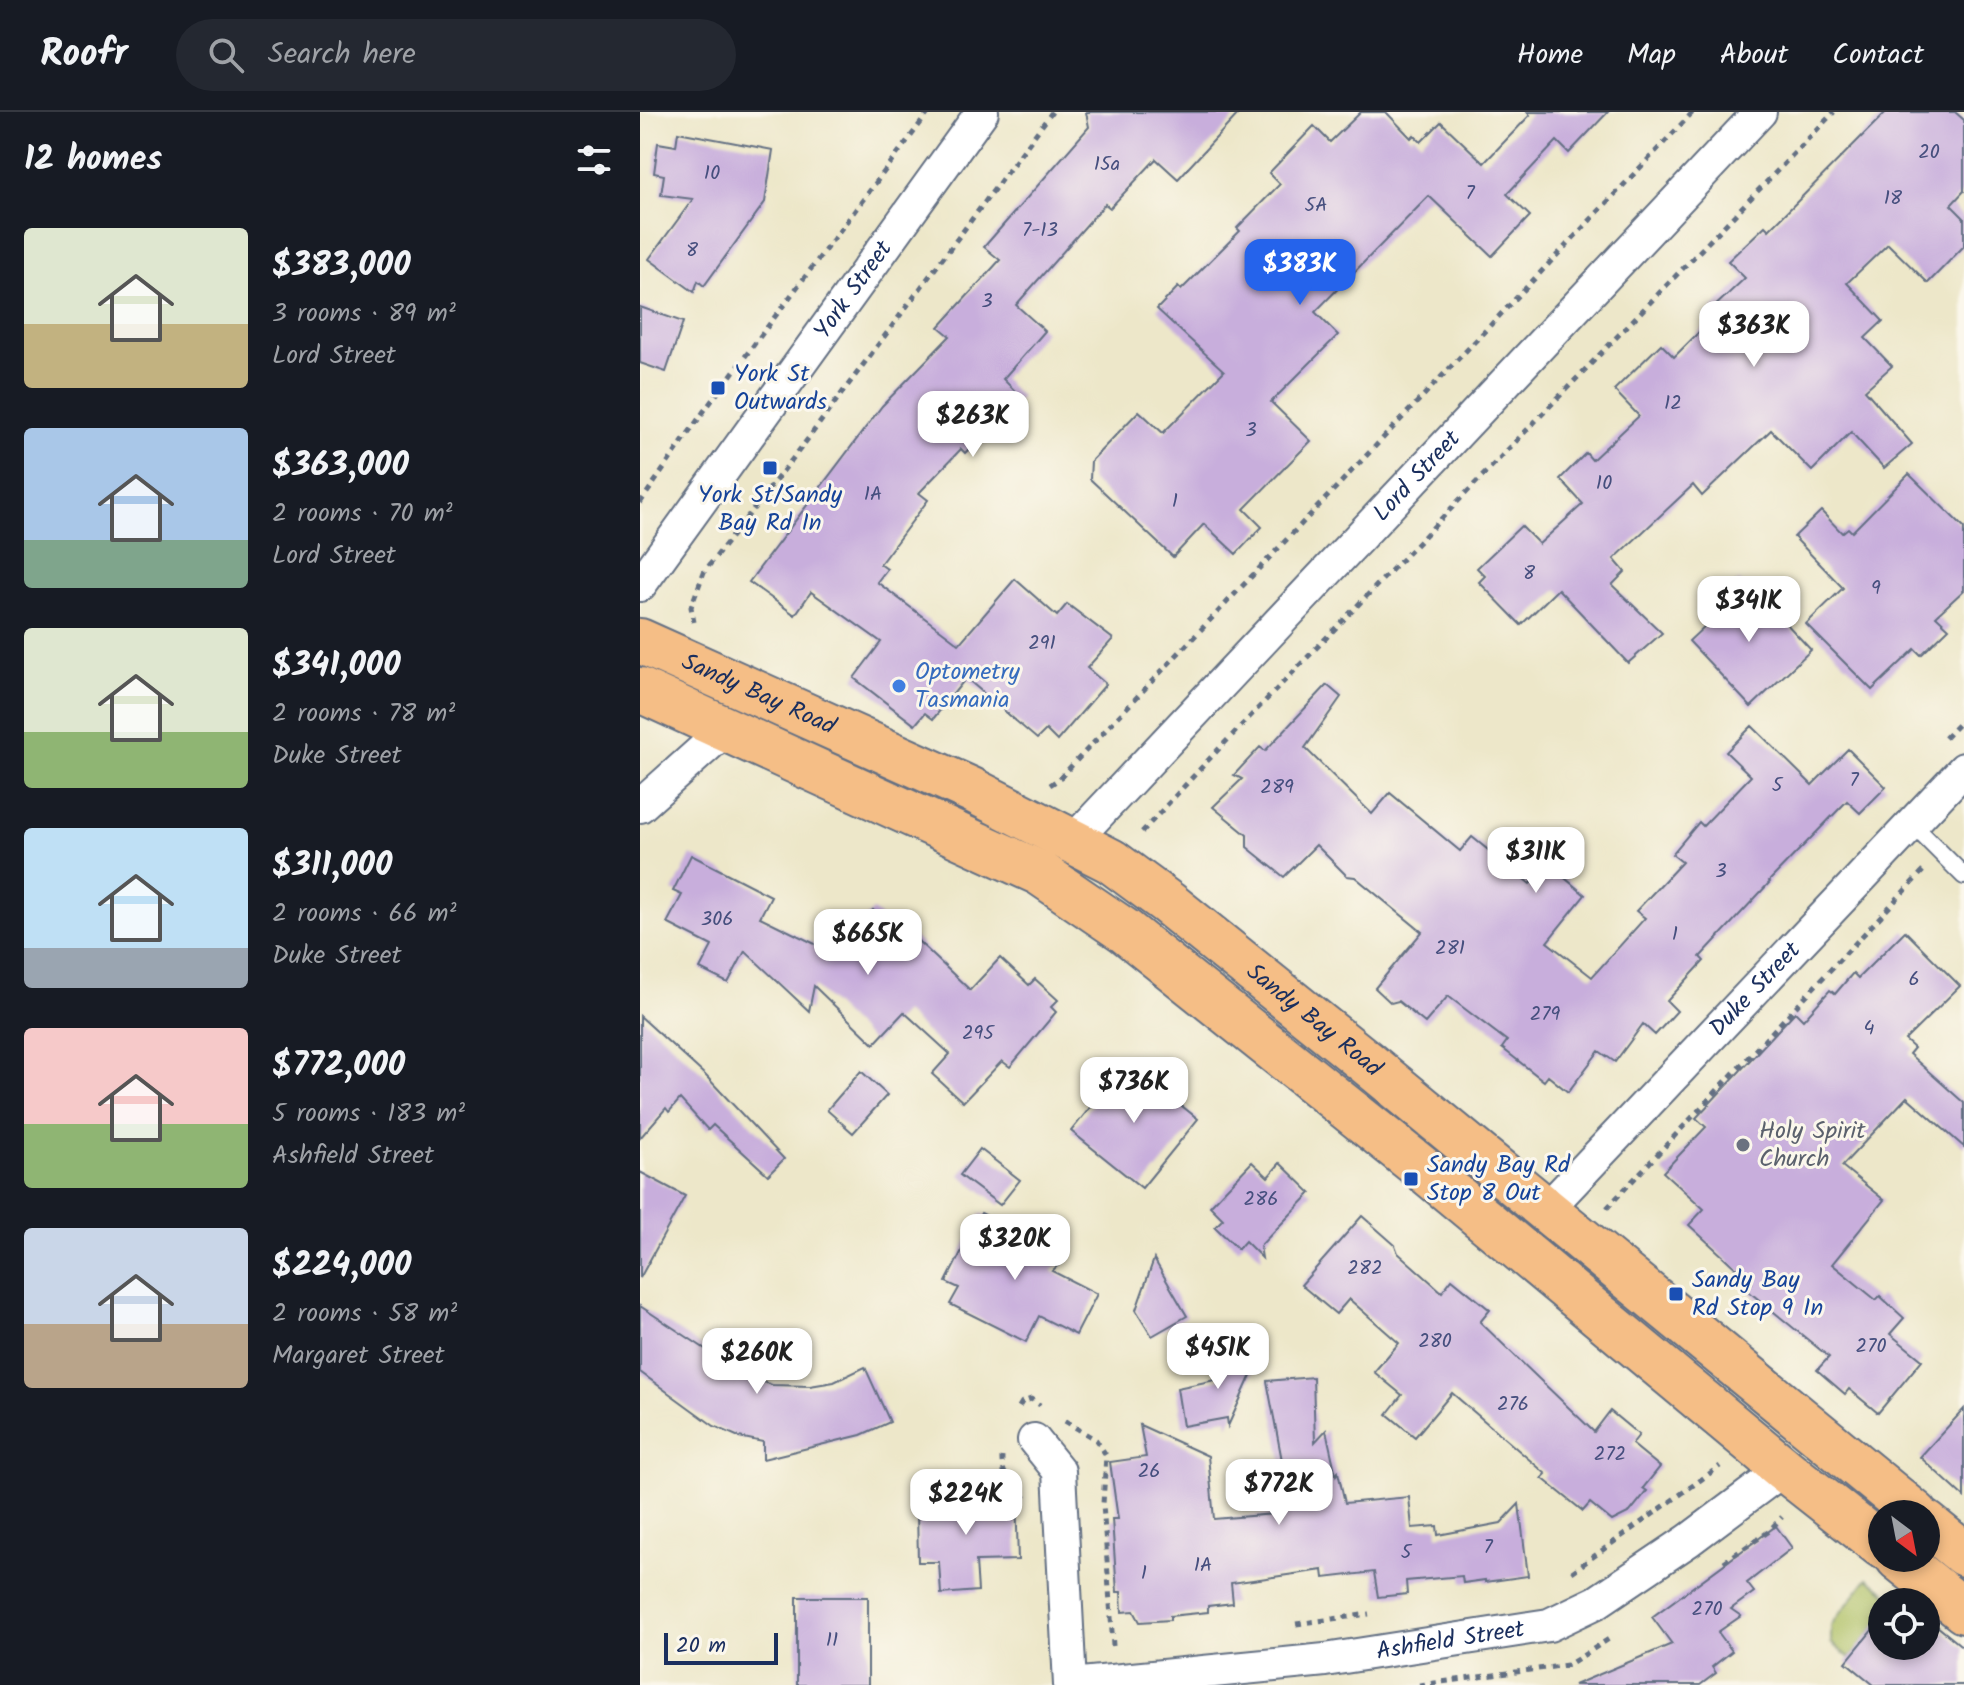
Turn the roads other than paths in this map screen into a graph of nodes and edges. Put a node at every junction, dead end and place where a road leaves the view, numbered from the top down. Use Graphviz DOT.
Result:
graph roads {
  1 [pos="982,112"];
  2 [pos="1760,112"];
  3 [pos="640,585"];
  4 [pos="640,641"];
  5 [pos="640,690"];
  6 [pos="726,729"];
  7 [pos="1964,769"];
  8 [pos="640,806"];
  9 [pos="1912,824"];
  10 [pos="1074,840"];
  11 [pos="1040,873"];
  12 [pos="1964,876"];
  13 [pos="1546,1210"];
  14 [pos="1513,1244"];
  15 [pos="1814,1433"];
  16 [pos="1034,1440"];
  17 [pos="1774,1477"];
  18 [pos="1899,1500"];
  19 [pos="1940,1534"];
  20 [pos="1868,1537"];
  21 [pos="1964,1554"];
  22 [pos="1915,1572"];
  23 [pos="1964,1611"];
  24 [pos="1327,1672"];
  25 [pos="1071,1685"];
  1 -- 3 [label="street, York Street"];
  2 -- 10 [label="street, Lord Street"];
  4 -- 10 [label="main road, Sandy Bay Road"];
  5 -- 6 [label="main road, Sandy Bay Road"];
  6 -- 8 [label="street"];
  6 -- 11 [label="main road, Sandy Bay Road"];
  7 -- 9 [label="street, Duke Street"];
  9 -- 12 [label="lane"];
  9 -- 13 [label="street, Duke Street"];
  10 -- 11 [label="main road"];
  10 -- 13 [label="main road, Sandy Bay Road"];
  11 -- 14 [label="main road, Sandy Bay Road"];
  13 -- 14 [label="main road"];
  13 -- 15 [label="main road, Sandy Bay Road"];
  14 -- 17 [label="main road, Sandy Bay Road"];
  15 -- 17 [label="main road"];
  15 -- 18 [label="main road, Sandy Bay Road"];
  16 -- 25 [label="street"];
  17 -- 20 [label="main road, Sandy Bay Road"];
  17 -- 24 [label="street, Ashfield Street"];
  19 -- 21 [label="main road"];
  22 -- 23 [label="main road, Sandy Bay Road"];
  24 -- 25 [label="street, Ashfield Street"];
}
